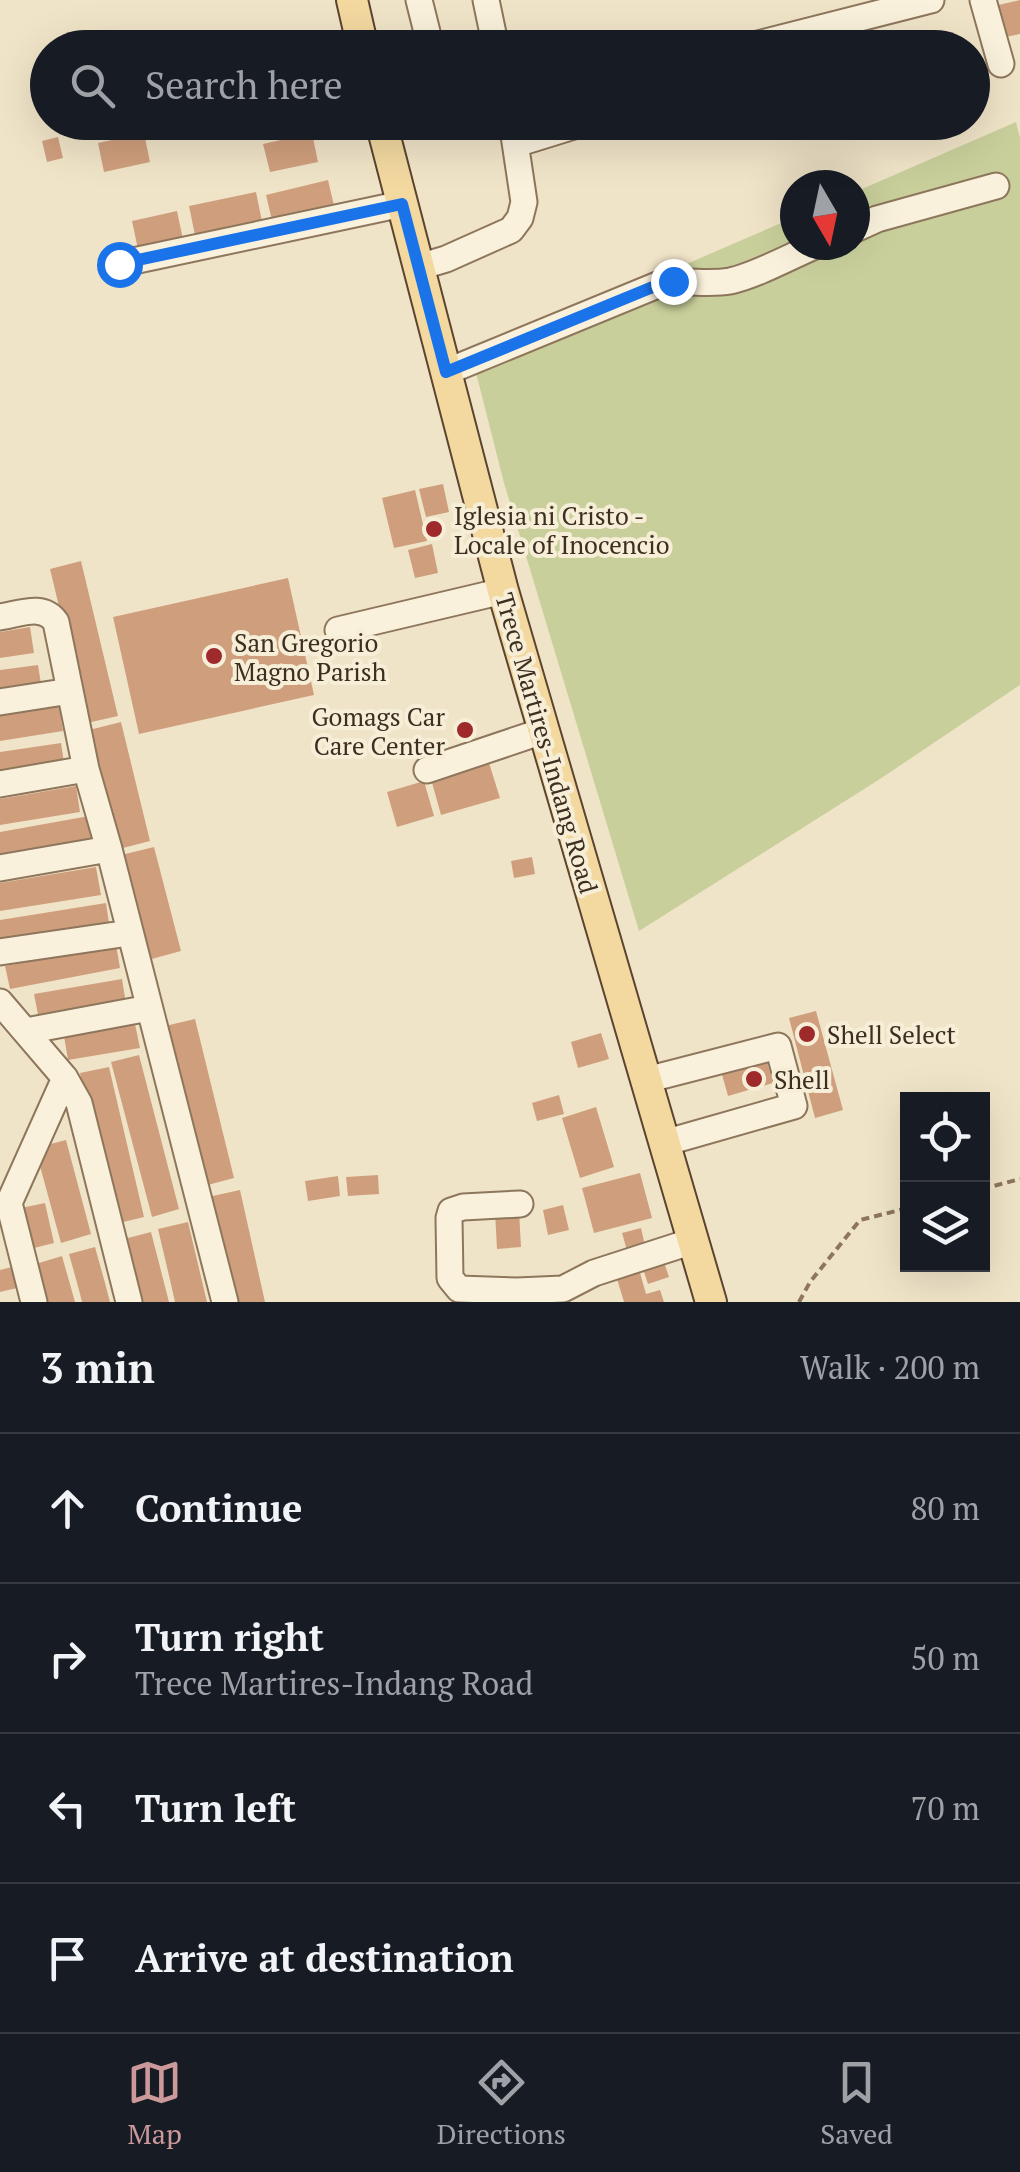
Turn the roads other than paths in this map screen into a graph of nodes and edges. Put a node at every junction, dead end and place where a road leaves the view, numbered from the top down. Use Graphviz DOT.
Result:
graph roads {
  1 [pos="352,0"];
  2 [pos="420,0"];
  3 [pos="486,0"];
  4 [pos="931,0"];
  5 [pos="983,0"];
  6 [pos="359,30"];
  7 [pos="427,30"];
  8 [pos="492,30"];
  9 [pos="813,30"];
  10 [pos="1000,64"];
  11 [pos="386,140"];
  12 [pos="515,140"];
  13 [pos="996,186"];
  14 [pos="402,204"];
  15 [pos="870,223"];
  16 [pos="782,260"];
  17 [pos="119,264"];
  18 [pos="419,266"];
  19 [pos="446,372"];
  20 [pos="503,591"];
  21 [pos="0,617"];
  22 [pos="338,630"];
  23 [pos="70,691"];
  24 [pos="0,702"];
  25 [pos="543,730"];
  26 [pos="86,769"];
  27 [pos="427,770"];
  28 [pos="0,784"];
  29 [pos="109,849"];
  30 [pos="0,868"];
  31 [pos="129,932"];
  32 [pos="0,952"];
  33 [pos="0,1002"];
  34 [pos="149,1008"];
  35 [pos="26,1031"];
  36 [pos="65,1078"];
  37 [pos="646,1080"];
  38 [pos="664,1143"];
  39 [pos="520,1204"];
  40 [pos="692,1241"];
  41 [pos="34,1302"];
  42 [pos="130,1302"];
  43 [pos="224,1302"];
  44 [pos="710,1302"];
  1 -- 6 [label="main road"];
  2 -- 7 [label="street"];
  3 -- 8 [label="street"];
  4 -- 9 [label="street"];
  5 -- 10 [label="street"];
  11 -- 14 [label="main road, Trece Martires-Indang Road"];
  12 -- 18 [label="street"];
  13 -- 15 [label="street"];
  14 -- 17 [label="street"];
  14 -- 18 [label="main road, Trece Martires-Indang Road"];
  16 -- 19 [label="street"];
  18 -- 19 [label="main road, Trece Martires-Indang Road"];
  19 -- 20 [label="main road, Trece Martires-Indang Road"];
  20 -- 22 [label="street"];
  20 -- 25 [label="main road, Trece Martires-Indang Road"];
  21 -- 23 [label="street"];
  23 -- 24 [label="street"];
  23 -- 26 [label="street"];
  25 -- 27 [label="street"];
  25 -- 37 [label="main road, Trece Martires-Indang Road"];
  26 -- 28 [label="street"];
  26 -- 29 [label="street"];
  29 -- 30 [label="street"];
  29 -- 31 [label="street"];
  31 -- 32 [label="street"];
  31 -- 34 [label="street"];
  33 -- 35 [label="street"];
  34 -- 35 [label="street"];
  34 -- 43 [label="street"];
  35 -- 36 [label="street"];
  36 -- 41 [label="street"];
  36 -- 42 [label="street"];
  37 -- 38 [label="main road, Trece Martires-Indang Road"];
  37 -- 38 [label="street"];
  38 -- 40 [label="main road, Trece Martires-Indang Road"];
  39 -- 40 [label="street"];
  40 -- 44 [label="main road, Trece Martires-Indang Road"];
}
